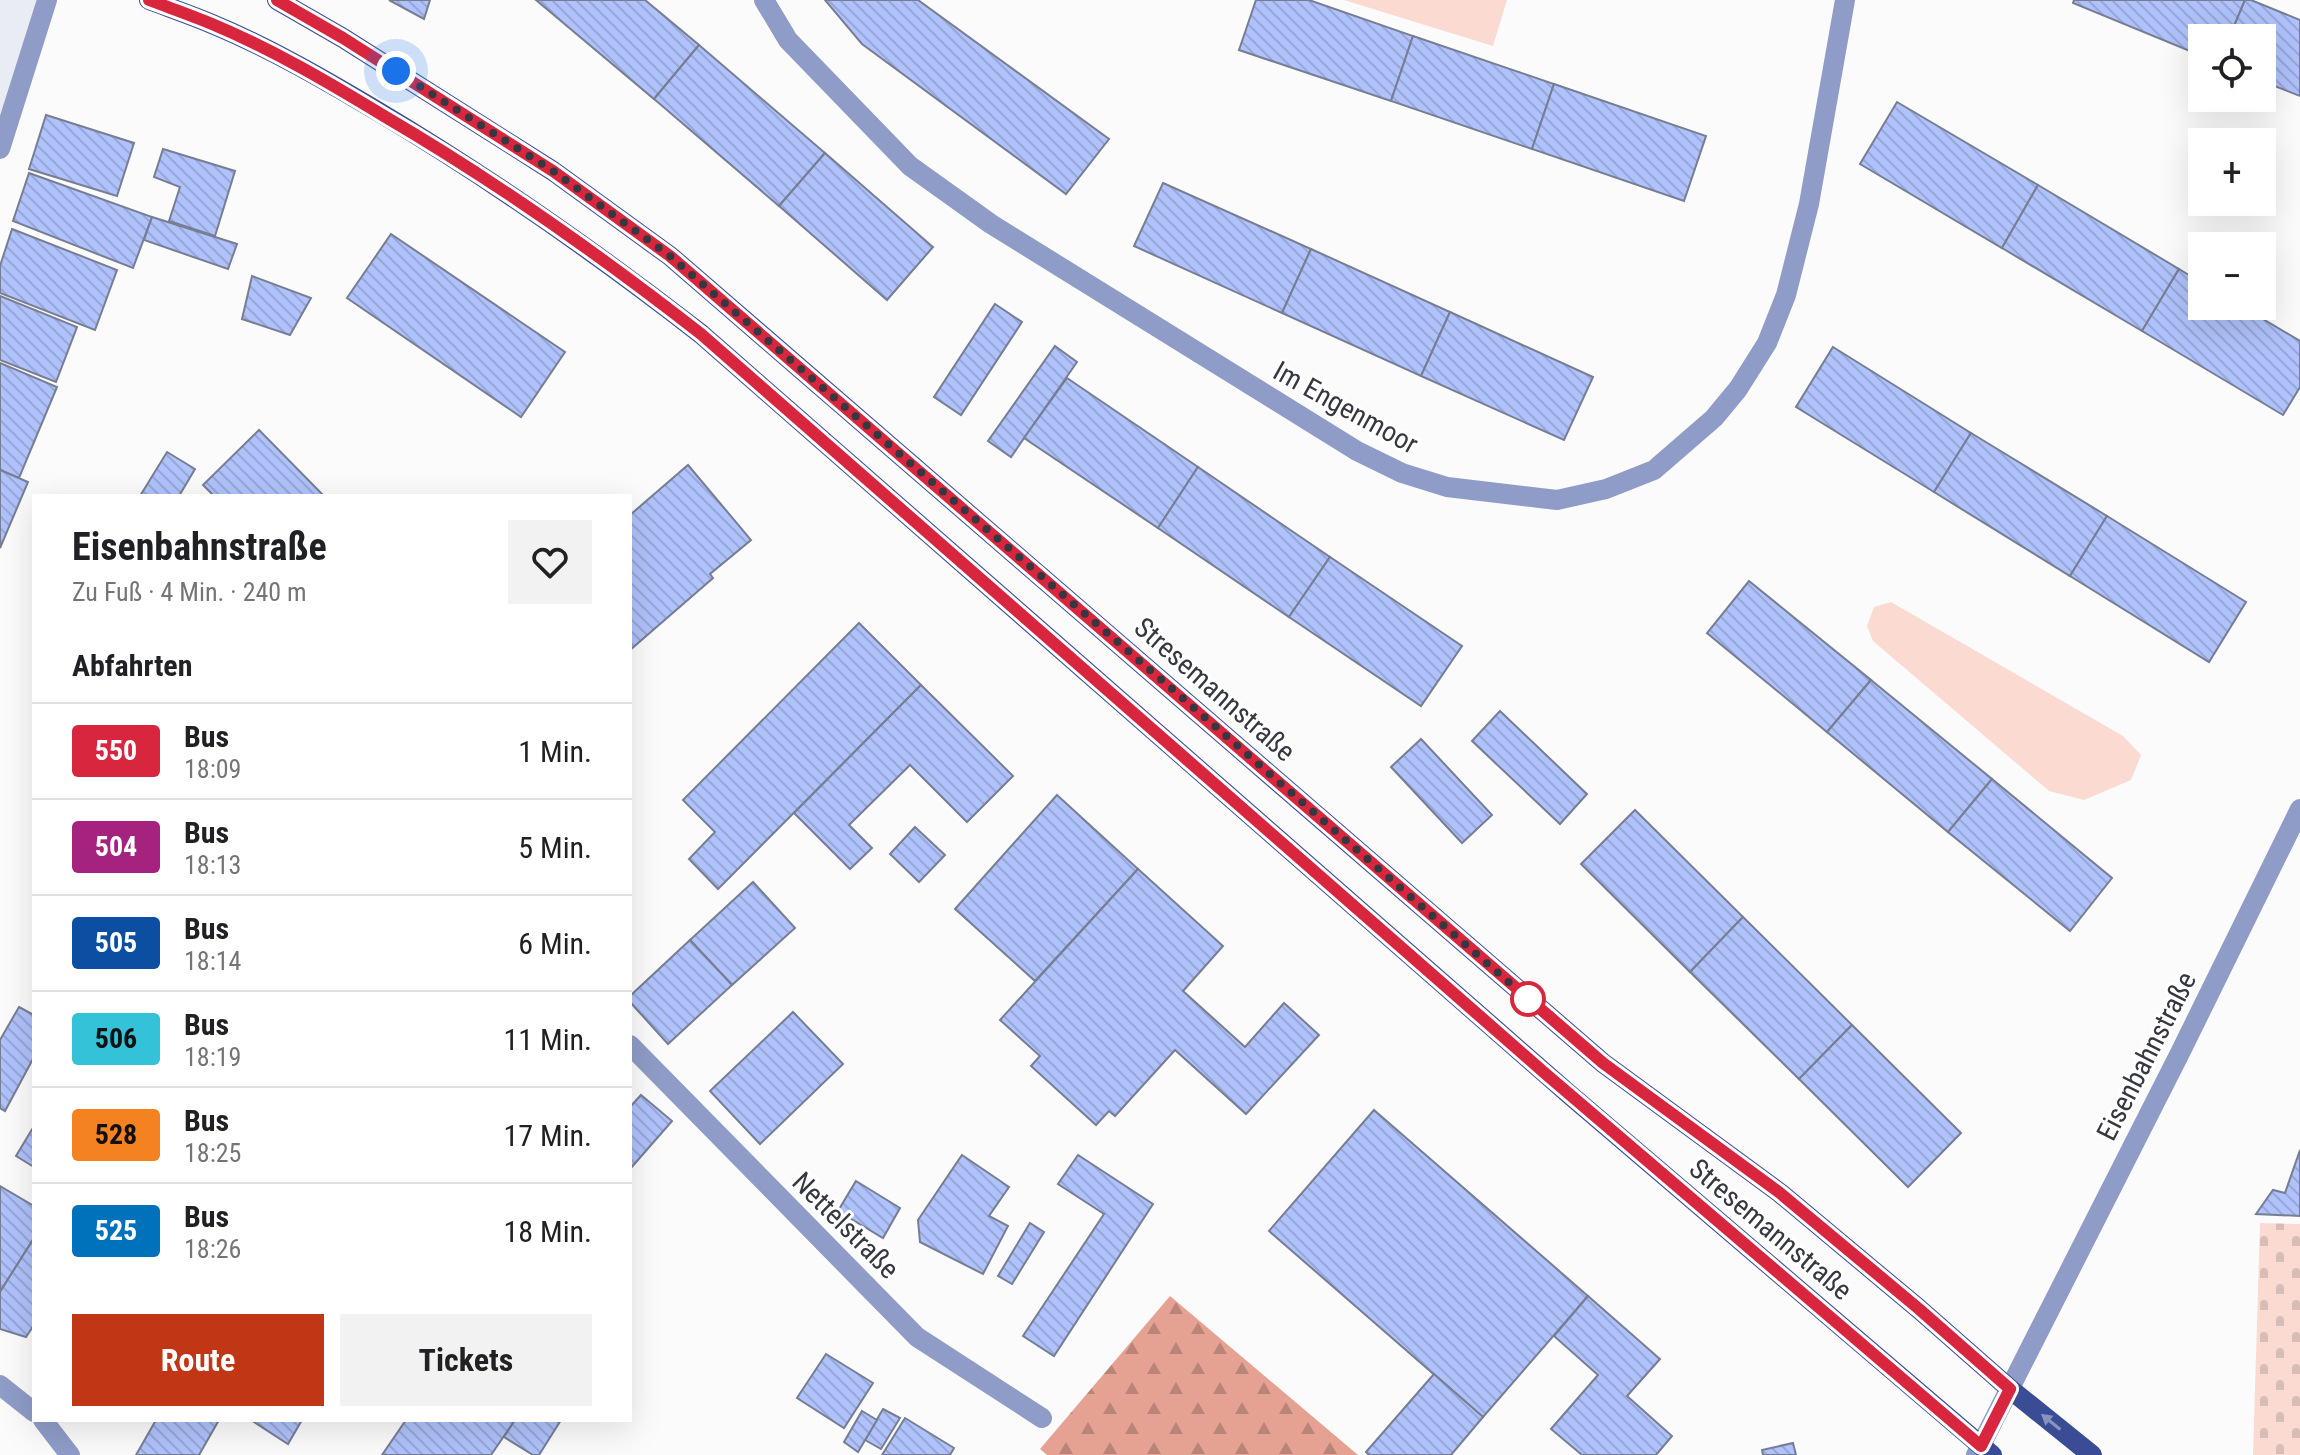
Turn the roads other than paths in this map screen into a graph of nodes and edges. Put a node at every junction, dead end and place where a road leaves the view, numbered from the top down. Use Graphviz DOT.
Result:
graph roads {
  1 [pos="47,0"];
  2 [pos="149,0"];
  3 [pos="277,0"];
  4 [pos="764,0"];
  5 [pos="1845,0"];
  6 [pos="0,149"];
  7 [pos="2300,809"];
  8 [pos="632,1047"];
  9 [pos="0,1385"];
  10 [pos="2010,1389"];
  11 [pos="32,1410"];
  12 [pos="1042,1418"];
  13 [pos="45,1422"];
  14 [pos="1983,1452"];
  15 [pos="70,1455"];
  16 [pos="2092,1455"];
  1 -- 6 [label="street"];
  2 -- 14 [label="main road, Stresemannstraße"];
  3 -- 10 [label="main road, Stresemannstraße"];
  4 -- 5 [label="street, Im Engenmoor"];
  7 -- 10 [label="street, Eisenbahnstraße"];
  8 -- 12 [label="street, Nettelstraße"];
  9 -- 11 [label="street"];
  10 -- 14 [label="street, Eisenbahnstraße"];
  16 -- 10 [label="main road, Stresemannstraße, one-way"];
  13 -- 15 [label="street"];
}
